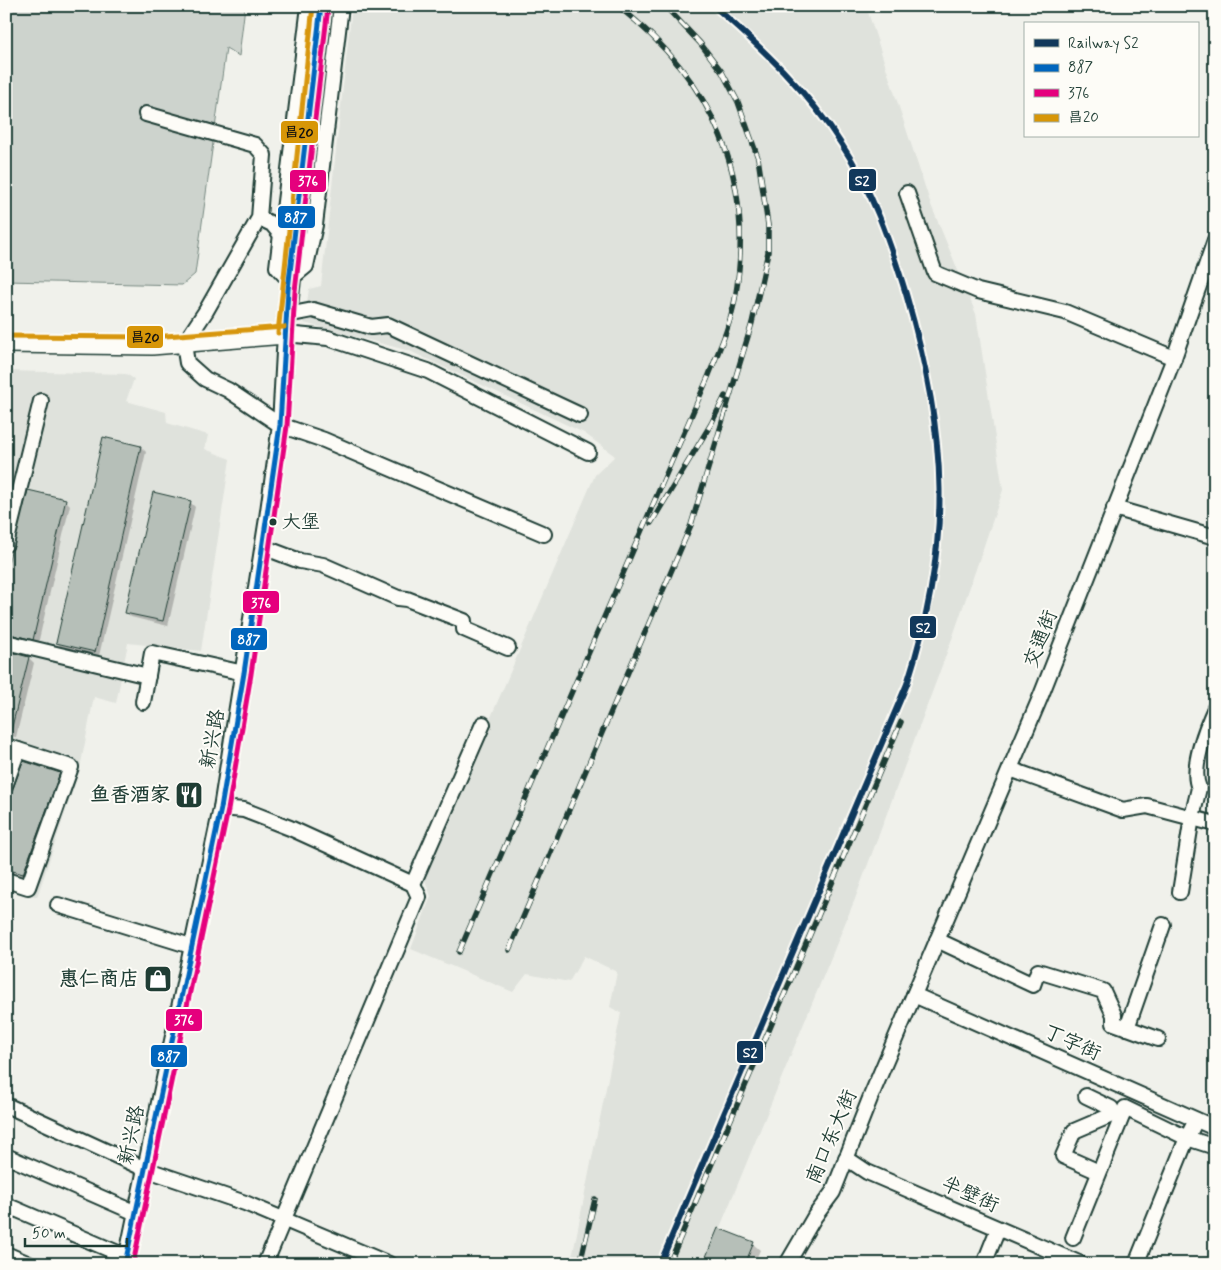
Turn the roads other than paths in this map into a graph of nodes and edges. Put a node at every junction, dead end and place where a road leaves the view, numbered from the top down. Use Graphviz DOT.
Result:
graph roads {
  1 [pos="309,6"];
  2 [pos="320,6"];
  3 [pos="341,6"];
  4 [pos="146,114"];
  5 [pos="907,193"];
  6 [pos="259,218"];
  7 [pos="282,236"];
  8 [pos="1215,240"];
  9 [pos="290,280"];
  10 [pos="287,315"];
  11 [pos="285,334"];
  12 [pos="6,343"];
  13 [pos="184,344"];
  14 [pos="1174,358"];
  15 [pos="41,401"];
  16 [pos="580,415"];
  17 [pos="280,426"];
  18 [pos="588,452"];
  19 [pos="1114,508"];
  20 [pos="544,534"];
  21 [pos="1215,537"];
  22 [pos="6,544"];
  23 [pos="263,548"];
  24 [pos="6,642"];
  25 [pos="508,648"];
  26 [pos="244,673"];
  27 [pos="148,676"];
  28 [pos="143,702"];
  29 [pos="1215,708"];
  30 [pos="483,724"];
  31 [pos="1209,736"];
  32 [pos="12,748"];
  33 [pos="1010,768"];
  34 [pos="6,783"];
  35 [pos="221,808"];
  36 [pos="1192,817"];
  37 [pos="1215,824"];
  38 [pos="6,880"];
  39 [pos="413,884"];
  40 [pos="1180,892"];
  41 [pos="58,905"];
  42 [pos="1163,925"];
  43 [pos="937,940"];
  44 [pos="194,947"];
  45 [pos="914,995"];
  46 [pos="1127,1028"];
  47 [pos="1158,1039"];
  48 [pos="891,1048"];
  49 [pos="1086,1096"];
  50 [pos="6,1105"];
  51 [pos="1118,1114"];
  52 [pos="1196,1120"];
  53 [pos="1215,1128"];
  54 [pos="1187,1138"];
  55 [pos="1215,1147"];
  56 [pos="6,1156"];
  57 [pos="846,1158"];
  58 [pos="145,1168"];
  59 [pos="1099,1172"];
  60 [pos="6,1204"];
  61 [pos="136,1213"];
  62 [pos="284,1219"];
  63 [pos="998,1229"];
  64 [pos="1073,1238"];
  65 [pos="6,1254"];
  66 [pos="126,1260"];
  67 [pos="29,1264"];
  68 [pos="266,1264"];
  69 [pos="390,1264"];
  70 [pos="788,1264"];
  71 [pos="984,1264"];
  72 [pos="1081,1264"];
  73 [pos="1136,1264"];
  1 -- 7 [label="street"];
  2 -- 9 [label="main road"];
  3 -- 9 [label="street"];
  4 -- 6 [label="street"];
  5 -- 14 [label="street"];
  6 -- 7 [label="street"];
  6 -- 13 [label="street"];
  7 -- 9 [label="street"];
  8 -- 14 [label="street, 交通街"];
  9 -- 10 [label="main road"];
  10 -- 11 [label="main road"];
  10 -- 16 [label="street"];
  11 -- 13 [label="main road"];
  11 -- 17 [label="street, 新兴路"];
  11 -- 18 [label="street"];
  12 -- 13 [label="main road"];
  13 -- 17 [label="street"];
  14 -- 19 [label="street, 交通街"];
  15 -- 22 [label="street"];
  17 -- 20 [label="street"];
  17 -- 23 [label="street, 新兴路"];
  19 -- 21 [label="street"];
  19 -- 33 [label="street, 交通街"];
  23 -- 25 [label="street"];
  23 -- 26 [label="street, 新兴路"];
  24 -- 27 [label="street"];
  26 -- 27 [label="street"];
  26 -- 35 [label="street, 新兴路"];
  27 -- 28 [label="street"];
  29 -- 31 [label="street"];
  30 -- 39 [label="street"];
  31 -- 36 [label="street"];
  32 -- 34 [label="street"];
  32 -- 38 [label="street"];
  33 -- 36 [label="street"];
  33 -- 43 [label="street, 交通街"];
  35 -- 39 [label="street"];
  35 -- 58 [label="street, 新兴路"];
  36 -- 37 [label="street"];
  36 -- 40 [label="street"];
  39 -- 62 [label="street"];
  41 -- 44 [label="street"];
  42 -- 46 [label="street"];
  43 -- 45 [label="street, 交通街"];
  43 -- 46 [label="street"];
  45 -- 48 [label="street, 交通街"];
  45 -- 52 [label="street, 丁字街"];
  46 -- 47 [label="street"];
  48 -- 57 [label="street, 南口东大街"];
  49 -- 51 [label="street"];
  50 -- 58 [label="street"];
  51 -- 54 [label="street"];
  51 -- 59 [label="street"];
  51 -- 59 [label="street"];
  52 -- 53 [label="street, 丁字街"];
  52 -- 54 [label="street"];
  54 -- 55 [label="street"];
  54 -- 73 [label="street"];
  56 -- 61 [label="street"];
  57 -- 63 [label="street, 半壁街"];
  57 -- 70 [label="street, 南口东大街"];
  58 -- 61 [label="street, 新兴路"];
  58 -- 62 [label="street"];
  59 -- 64 [label="street"];
  60 -- 66 [label="street"];
  61 -- 66 [label="street, 新兴路"];
  62 -- 68 [label="street"];
  62 -- 69 [label="street"];
  63 -- 71 [label="street"];
  63 -- 72 [label="street, 半壁街"];
  65 -- 67 [label="street"];
}
